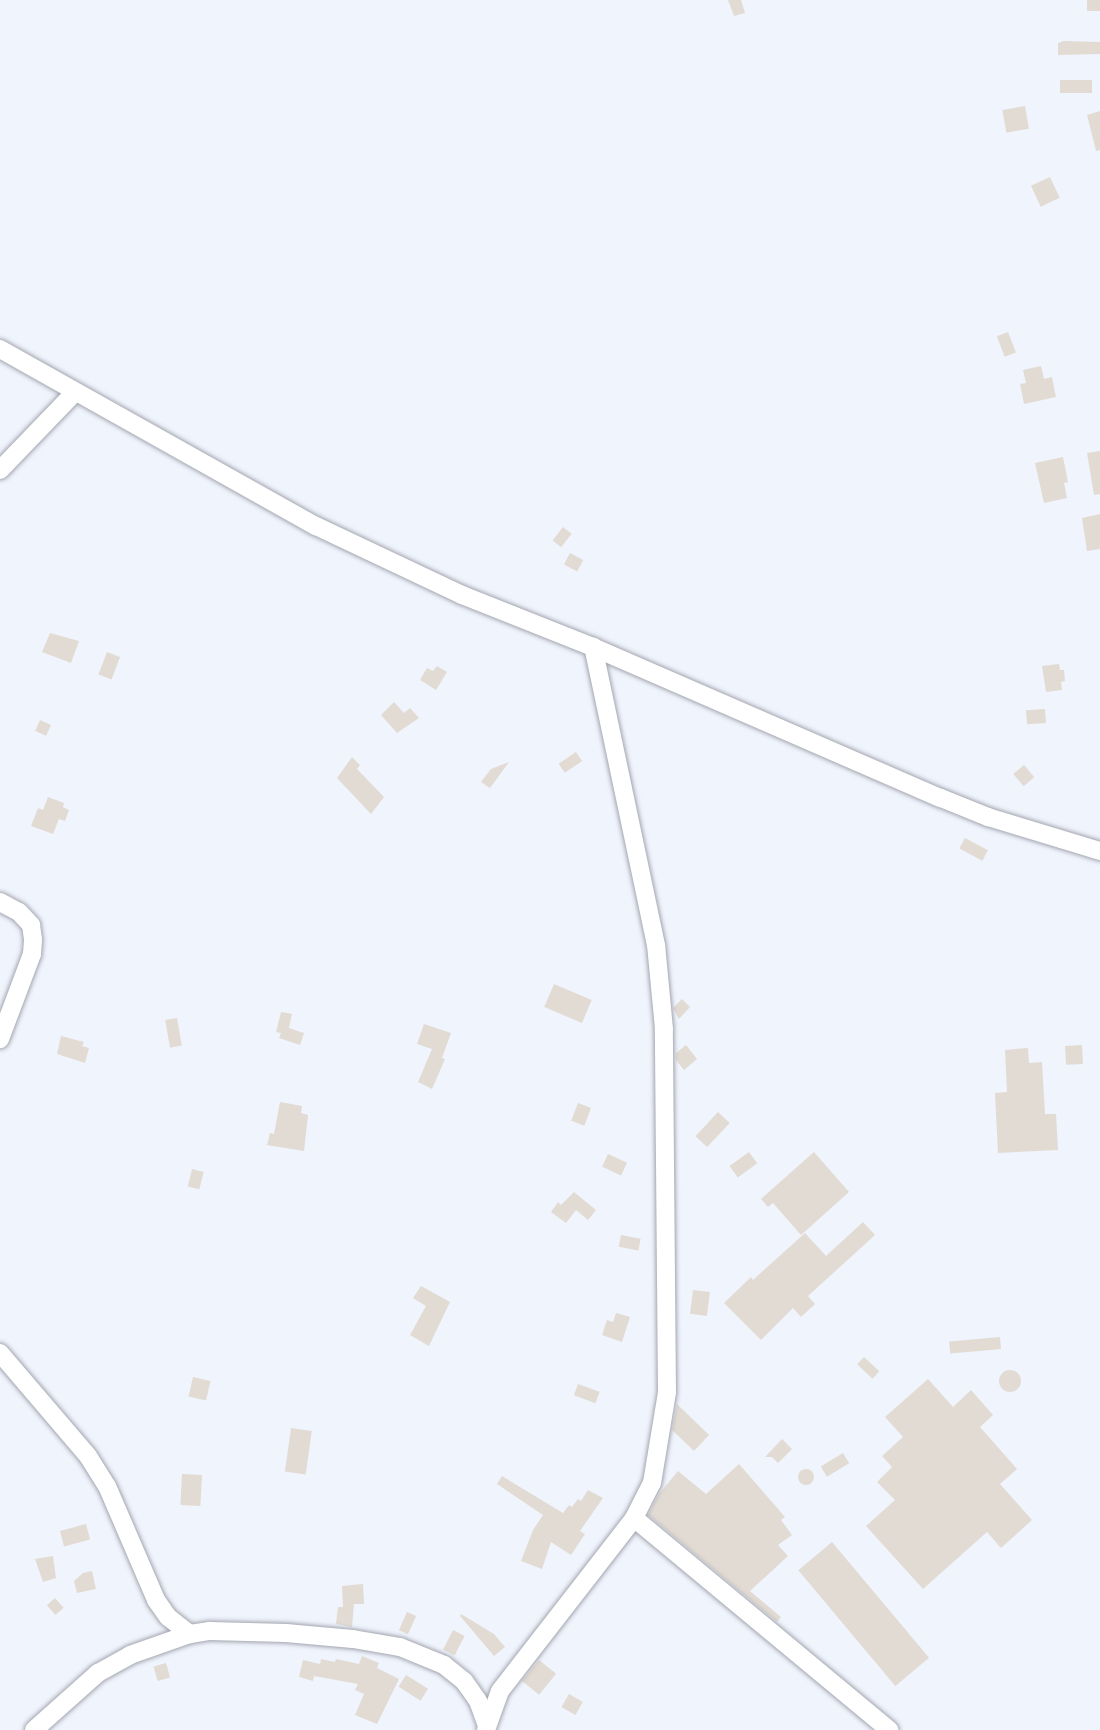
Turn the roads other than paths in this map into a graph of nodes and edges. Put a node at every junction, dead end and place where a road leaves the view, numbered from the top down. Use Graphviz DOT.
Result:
graph roads {
  1 [pos="0,349"];
  2 [pos="75,391"];
  3 [pos="0,470"];
  4 [pos="593,647"];
  5 [pos="1100,851"];
  6 [pos="0,902"];
  7 [pos="0,1039"];
  8 [pos="0,1353"];
  9 [pos="634,1518"];
  10 [pos="190,1634"];
  11 [pos="486,1727"];
  12 [pos="34,1730"];
  13 [pos="889,1730"];
  1 -- 2 [label="street"];
  2 -- 3 [label="street"];
  2 -- 4 [label="street"];
  4 -- 5 [label="street"];
  4 -- 9 [label="street"];
  6 -- 7 [label="street"];
  8 -- 10 [label="street"];
  9 -- 11 [label="street"];
  9 -- 13 [label="street"];
  10 -- 11 [label="street"];
  10 -- 12 [label="street"];
}
